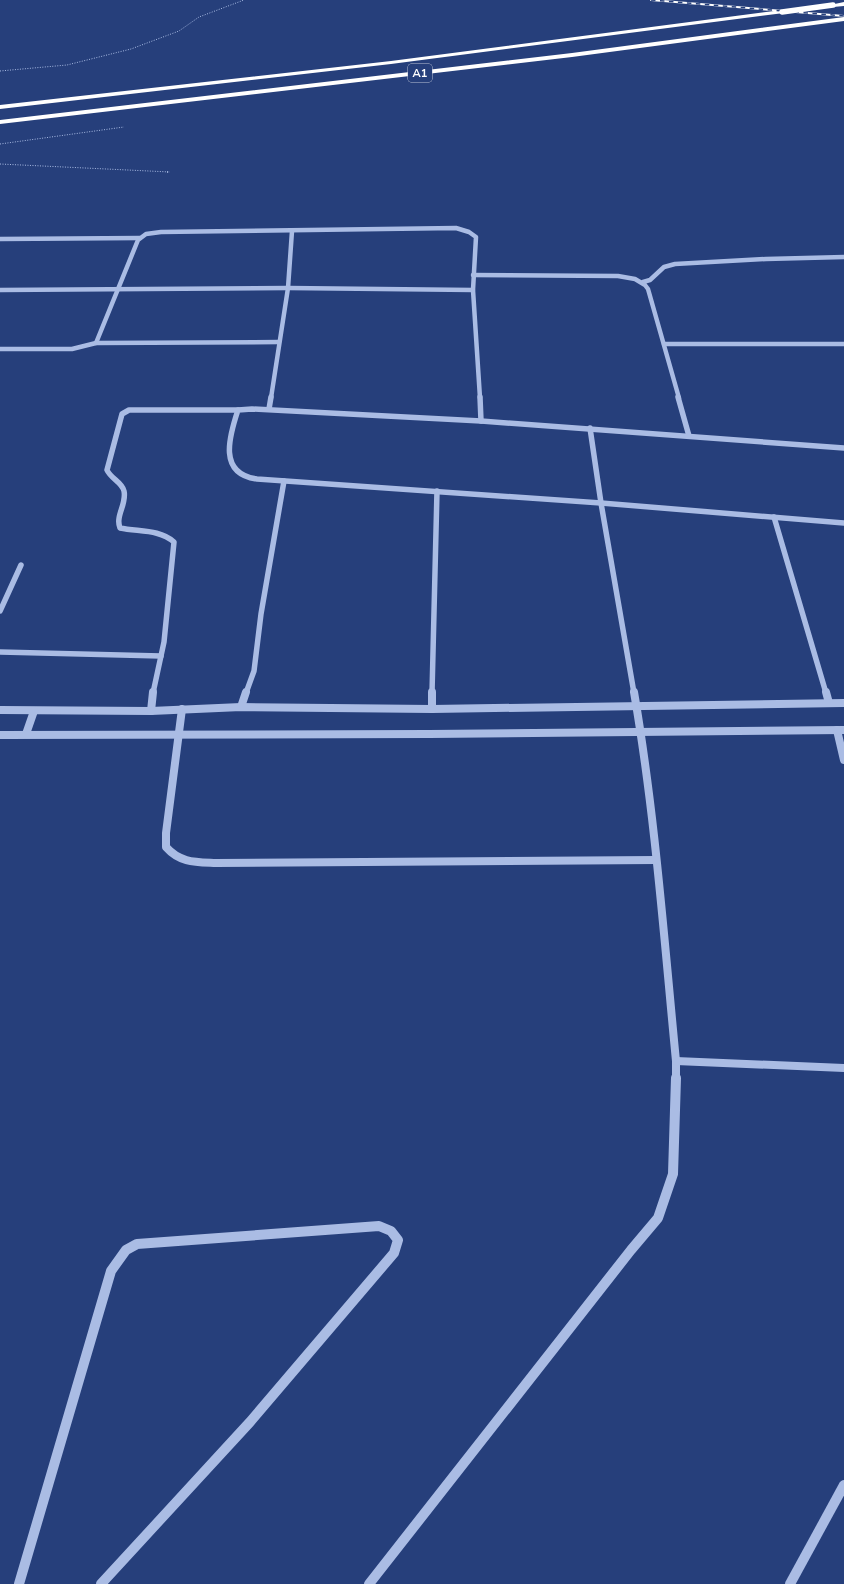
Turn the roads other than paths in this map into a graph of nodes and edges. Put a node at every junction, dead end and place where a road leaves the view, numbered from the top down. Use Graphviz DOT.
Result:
graph roads {
  1 [pos="844,4"];
  2 [pos="842,19"];
  3 [pos="0,107"];
  4 [pos="0,122"];
  5 [pos="292,231"];
  6 [pos="0,238"];
  7 [pos="140,238"];
  8 [pos="844,257"];
  9 [pos="473,274"];
  10 [pos="642,282"];
  11 [pos="288,288"];
  12 [pos="118,289"];
  13 [pos="0,290"];
  14 [pos="473,290"];
  15 [pos="279,342"];
  16 [pos="96,343"];
  17 [pos="664,344"];
  18 [pos="844,344"];
  19 [pos="0,349"];
  20 [pos="269,409"];
  21 [pos="238,410"];
  22 [pos="481,421"];
  23 [pos="590,428"];
  24 [pos="689,436"];
  25 [pos="844,448"];
  26 [pos="284,482"];
  27 [pos="437,491"];
  28 [pos="600,503"];
  29 [pos="774,517"];
  30 [pos="844,523"];
  31 [pos="22,564"];
  32 [pos="0,612"];
  33 [pos="0,652"];
  34 [pos="161,656"];
  35 [pos="829,703"];
  36 [pos="844,703"];
  37 [pos="636,706"];
  38 [pos="242,707"];
  39 [pos="182,709"];
  40 [pos="432,709"];
  41 [pos="0,710"];
  42 [pos="34,711"];
  43 [pos="151,711"];
  44 [pos="841,730"];
  45 [pos="640,732"];
  46 [pos="26,734"];
  47 [pos="179,734"];
  48 [pos="0,735"];
  49 [pos="844,760"];
  50 [pos="656,860"];
  51 [pos="676,1061"];
  52 [pos="844,1068"];
  53 [pos="844,1485"];
  54 [pos="19,1584"];
  55 [pos="101,1584"];
  56 [pos="369,1584"];
  57 [pos="790,1584"];
  1 -- 3 [label="highway, A1, bridge"];
  2 -- 4 [label="highway, A1"];
  5 -- 7 [label="street"];
  5 -- 9 [label="street"];
  5 -- 11 [label="street"];
  6 -- 7 [label="street"];
  7 -- 12 [label="street"];
  8 -- 10 [label="street"];
  9 -- 10 [label="street"];
  9 -- 14 [label="street"];
  10 -- 17 [label="street"];
  11 -- 12 [label="street"];
  11 -- 14 [label="street"];
  11 -- 15 [label="street"];
  12 -- 13 [label="street"];
  12 -- 16 [label="street"];
  14 -- 22 [label="street"];
  15 -- 16 [label="street"];
  15 -- 20 [label="street"];
  16 -- 19 [label="street"];
  17 -- 18 [label="street"];
  17 -- 24 [label="street"];
  20 -- 21 [label="street"];
  20 -- 22 [label="street"];
  21 -- 26 [label="street"];
  21 -- 34 [label="street"];
  22 -- 23 [label="street"];
  23 -- 24 [label="street"];
  23 -- 28 [label="street"];
  24 -- 25 [label="street"];
  26 -- 27 [label="street"];
  26 -- 38 [label="street"];
  27 -- 28 [label="street"];
  27 -- 40 [label="street"];
  28 -- 29 [label="street"];
  28 -- 37 [label="street"];
  29 -- 30 [label="street"];
  29 -- 35 [label="street"];
  31 -- 32 [label="street"];
  33 -- 34 [label="street"];
  34 -- 43 [label="street"];
  35 -- 36 [label="street"];
  35 -- 37 [label="street"];
  37 -- 40 [label="street"];
  37 -- 45 [label="street"];
  38 -- 39 [label="street"];
  38 -- 40 [label="street"];
  39 -- 43 [label="street"];
  39 -- 47 [label="street"];
  41 -- 42 [label="street"];
  42 -- 43 [label="street"];
  42 -- 46 [label="street"];
  44 -- 45 [label="street"];
  44 -- 49 [label="street"];
  45 -- 47 [label="street"];
  45 -- 50 [label="street"];
  46 -- 47 [label="street"];
  46 -- 48 [label="street"];
  47 -- 50 [label="street"];
  50 -- 51 [label="street"];
  51 -- 52 [label="street"];
  51 -- 56 [label="street"];
  53 -- 57 [label="street"];
  54 -- 55 [label="street"];
}
